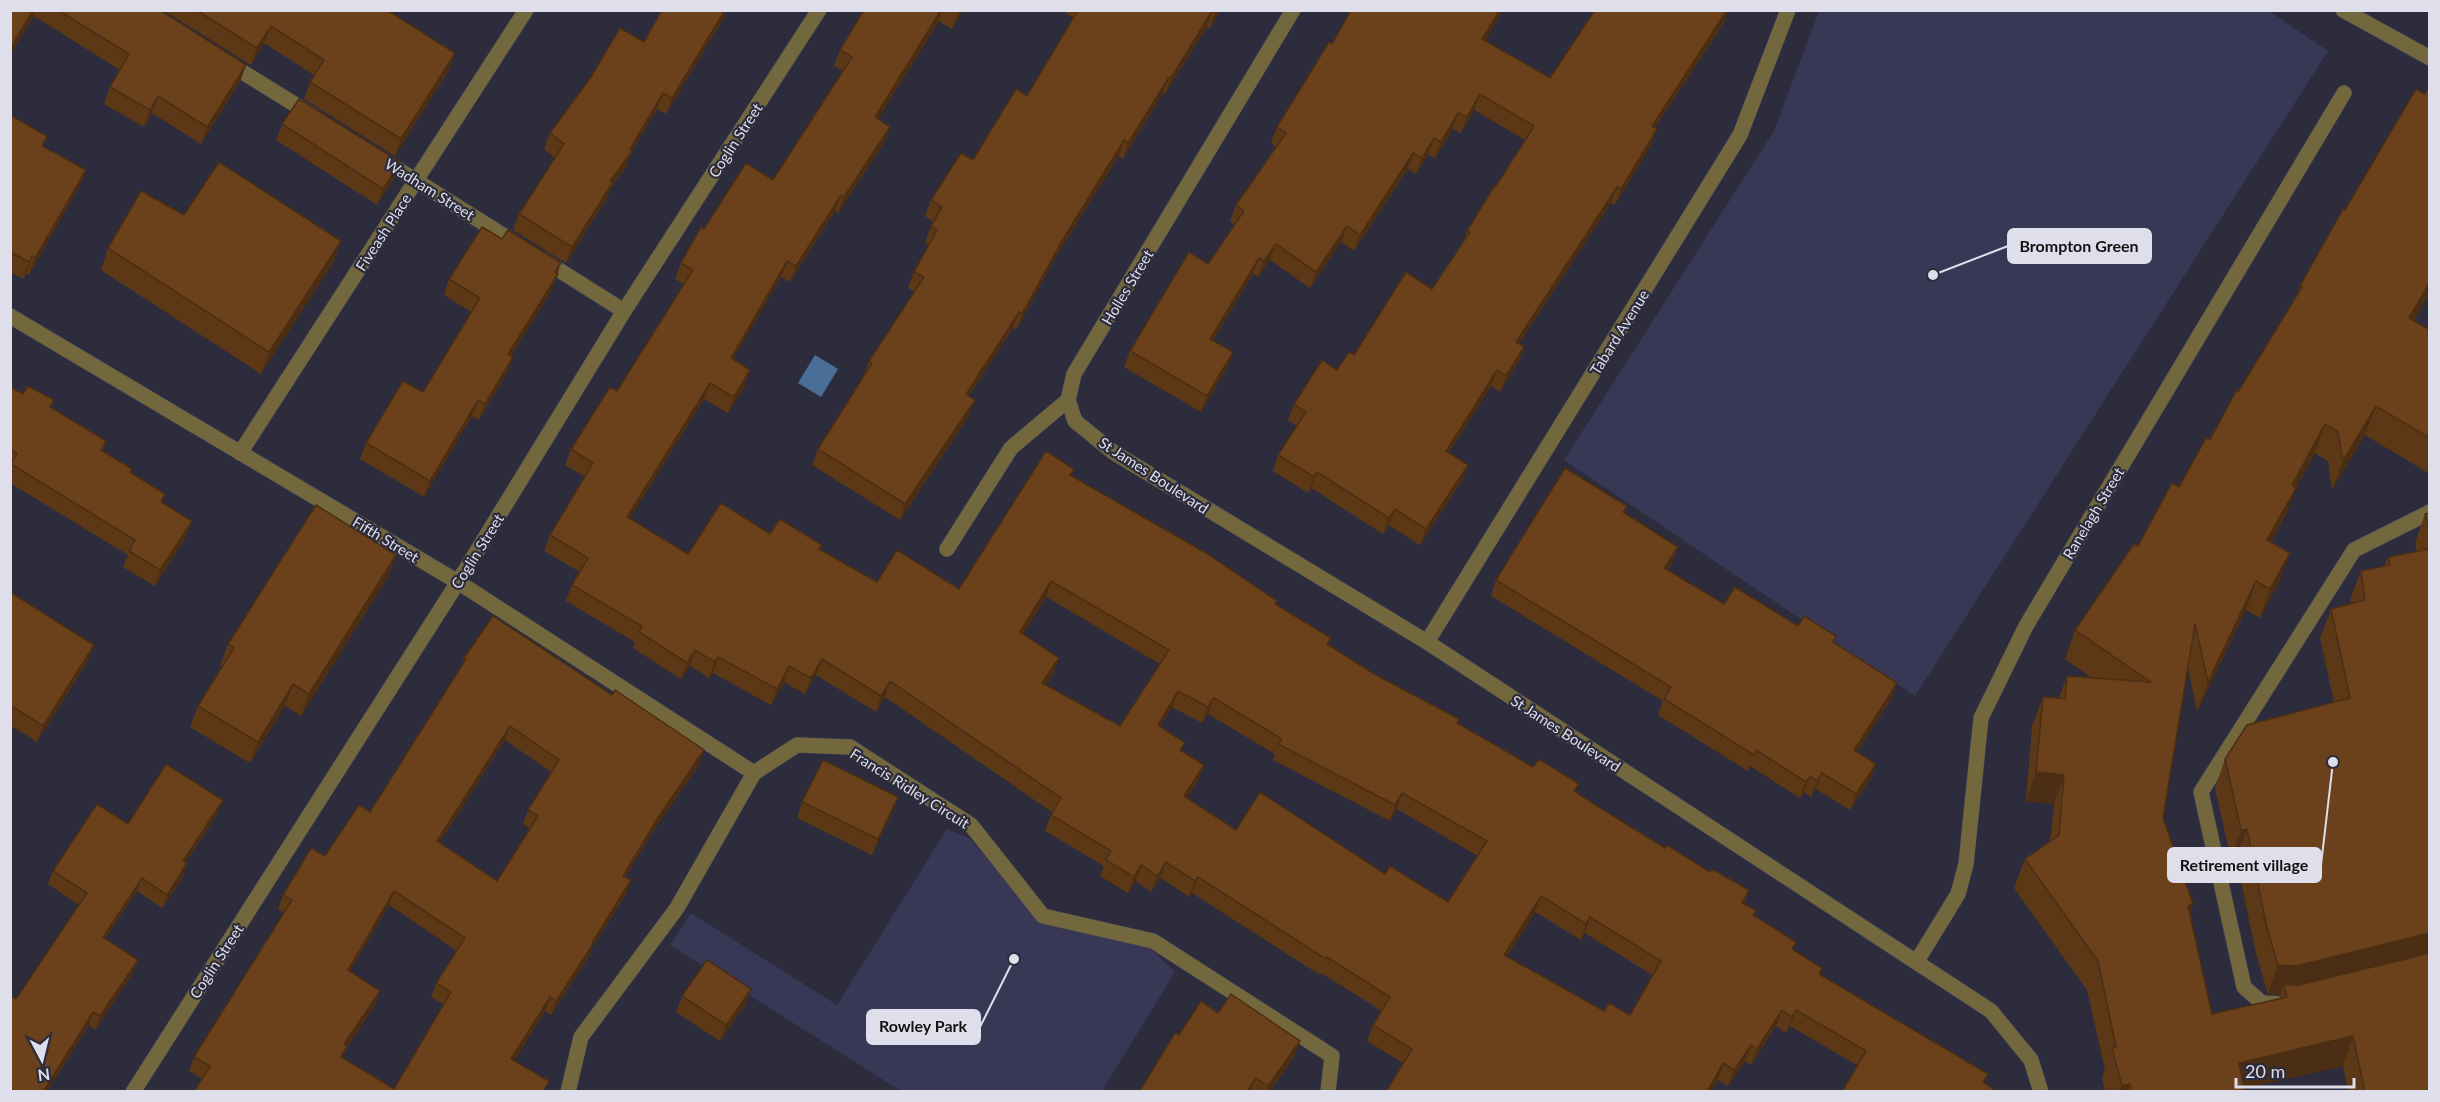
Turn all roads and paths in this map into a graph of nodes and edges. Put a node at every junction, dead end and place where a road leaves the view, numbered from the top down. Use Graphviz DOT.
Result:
graph roads {
  1 [pos="526,10"];
  2 [pos="819,10"];
  3 [pos="1293,10"];
  4 [pos="1788,10"];
  5 [pos="2343,10"];
  6 [pos="215,55"];
  7 [pos="2430,58"];
  8 [pos="2344,93"];
  9 [pos="326,124"];
  10 [pos="366,149"];
  11 [pos="416,180"];
  12 [pos="624,311"];
  13 [pos="10,316"];
  14 [pos="1068,400"];
  15 [pos="240,453"];
  16 [pos="2430,512"];
  17 [pos="947,549"];
  18 [pos="458,582"];
  19 [pos="1427,642"];
  20 [pos="754,773"];
  21 [pos="1917,961"];
  22 [pos="2297,1002"];
  23 [pos="133,1092"];
  24 [pos="568,1092"];
  25 [pos="1328,1092"];
  26 [pos="2041,1092"];
  1 -- 11 [label="street, Fiveash Place"];
  2 -- 12 [label="street, Coglin Street"];
  3 -- 14 [label="street, Holles Street"];
  4 -- 19 [label="street, Tabard Avenue"];
  5 -- 7 [label="street"];
  6 -- 9 [label="street"];
  8 -- 21 [label="street, Ranelagh Street"];
  10 -- 11 [label="street, Wadham Street"];
  11 -- 12 [label="street, Wadham Street"];
  11 -- 15 [label="street, Fiveash Place"];
  12 -- 18 [label="street, Coglin Street"];
  13 -- 15 [label="street, Fifth Street"];
  14 -- 17 [label="street"];
  14 -- 19 [label="street, St James Boulevard"];
  15 -- 18 [label="street, Fifth Street"];
  16 -- 22 [label="street"];
  18 -- 20 [label="street, Fifth Street"];
  18 -- 23 [label="street, Coglin Street"];
  19 -- 21 [label="street, St James Boulevard"];
  20 -- 24 [label="street, Francis Ridley Circuit"];
  20 -- 25 [label="street, Francis Ridley Circuit"];
  21 -- 26 [label="street, St James Boulevard"];
}
